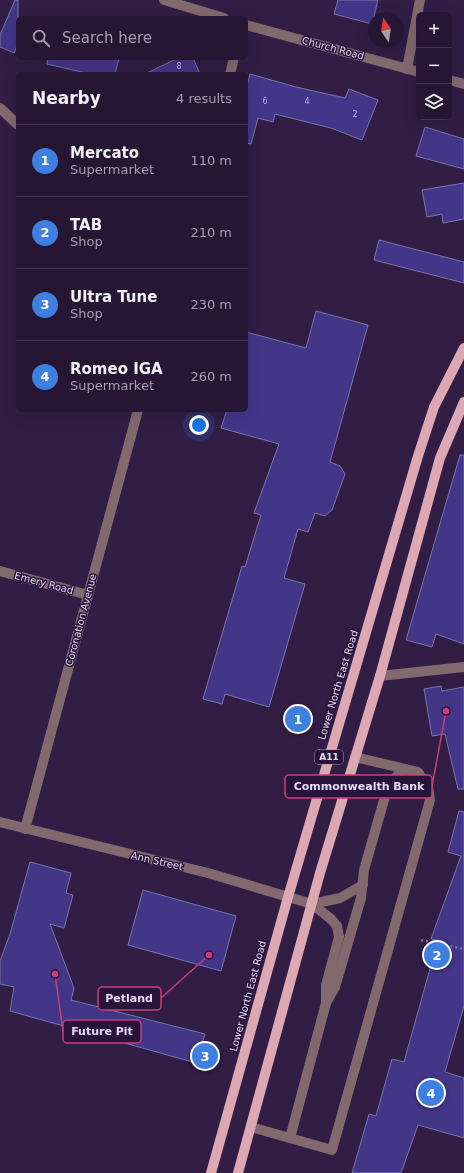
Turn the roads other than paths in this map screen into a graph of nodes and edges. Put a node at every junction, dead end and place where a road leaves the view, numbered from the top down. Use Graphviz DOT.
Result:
graph roads {
  1 [pos="164,0"];
  2 [pos="420,0"];
  3 [pos="217,16"];
  4 [pos="248,25"];
  5 [pos="234,60"];
  6 [pos="408,69"];
  7 [pos="416,71"];
  8 [pos="230,72"];
  9 [pos="452,81"];
  10 [pos="464,84"];
  11 [pos="0,108"];
  12 [pos="16,123"];
  13 [pos="464,348"];
  14 [pos="464,402"];
  15 [pos="137,412"];
  16 [pos="464,419"];
  17 [pos="453,428"];
  18 [pos="0,571"];
  19 [pos="88,595"];
  20 [pos="464,667"];
  21 [pos="380,676"];
  22 [pos="355,757"];
  23 [pos="404,769"];
  24 [pos="0,822"];
  25 [pos="25,829"];
  26 [pos="363,885"];
  27 [pos="288,896"];
  28 [pos="312,904"];
  29 [pos="326,1003"];
  30 [pos="251,1127"];
  31 [pos="290,1138"];
  32 [pos="211,1173"];
  33 [pos="238,1173"];
  1 -- 3 [label="street"];
  2 -- 6 [label="street"];
  4 -- 6 [label="street, Church Road"];
  5 -- 8 [label="street"];
  6 -- 7 [label="street, Church Road"];
  9 -- 10 [label="street"];
  11 -- 12 [label="street"];
  13 -- 27 [label="main road, Lower North East Road / A11"];
  14 -- 17 [label="main road, A11"];
  15 -- 19 [label="street, Coronation Avenue"];
  16 -- 17 [label="main road"];
  17 -- 21 [label="main road, A11"];
  18 -- 19 [label="street, Emery Road"];
  19 -- 25 [label="street, Coronation Avenue"];
  20 -- 21 [label="street"];
  21 -- 22 [label="main road, A11"];
  22 -- 23 [label="street"];
  22 -- 28 [label="main road, A11"];
  23 -- 26 [label="street"];
  23 -- 31 [label="street"];
  24 -- 25 [label="street, Ann Street"];
  25 -- 27 [label="street, Ann Street"];
  26 -- 28 [label="street"];
  26 -- 29 [label="street"];
  27 -- 28 [label="street, Ann Street"];
  27 -- 32 [label="main road, Lower North East Road / A11"];
  28 -- 29 [label="street"];
  28 -- 30 [label="main road, A11"];
  29 -- 31 [label="street"];
  30 -- 31 [label="street"];
  30 -- 33 [label="main road, A11"];
}
